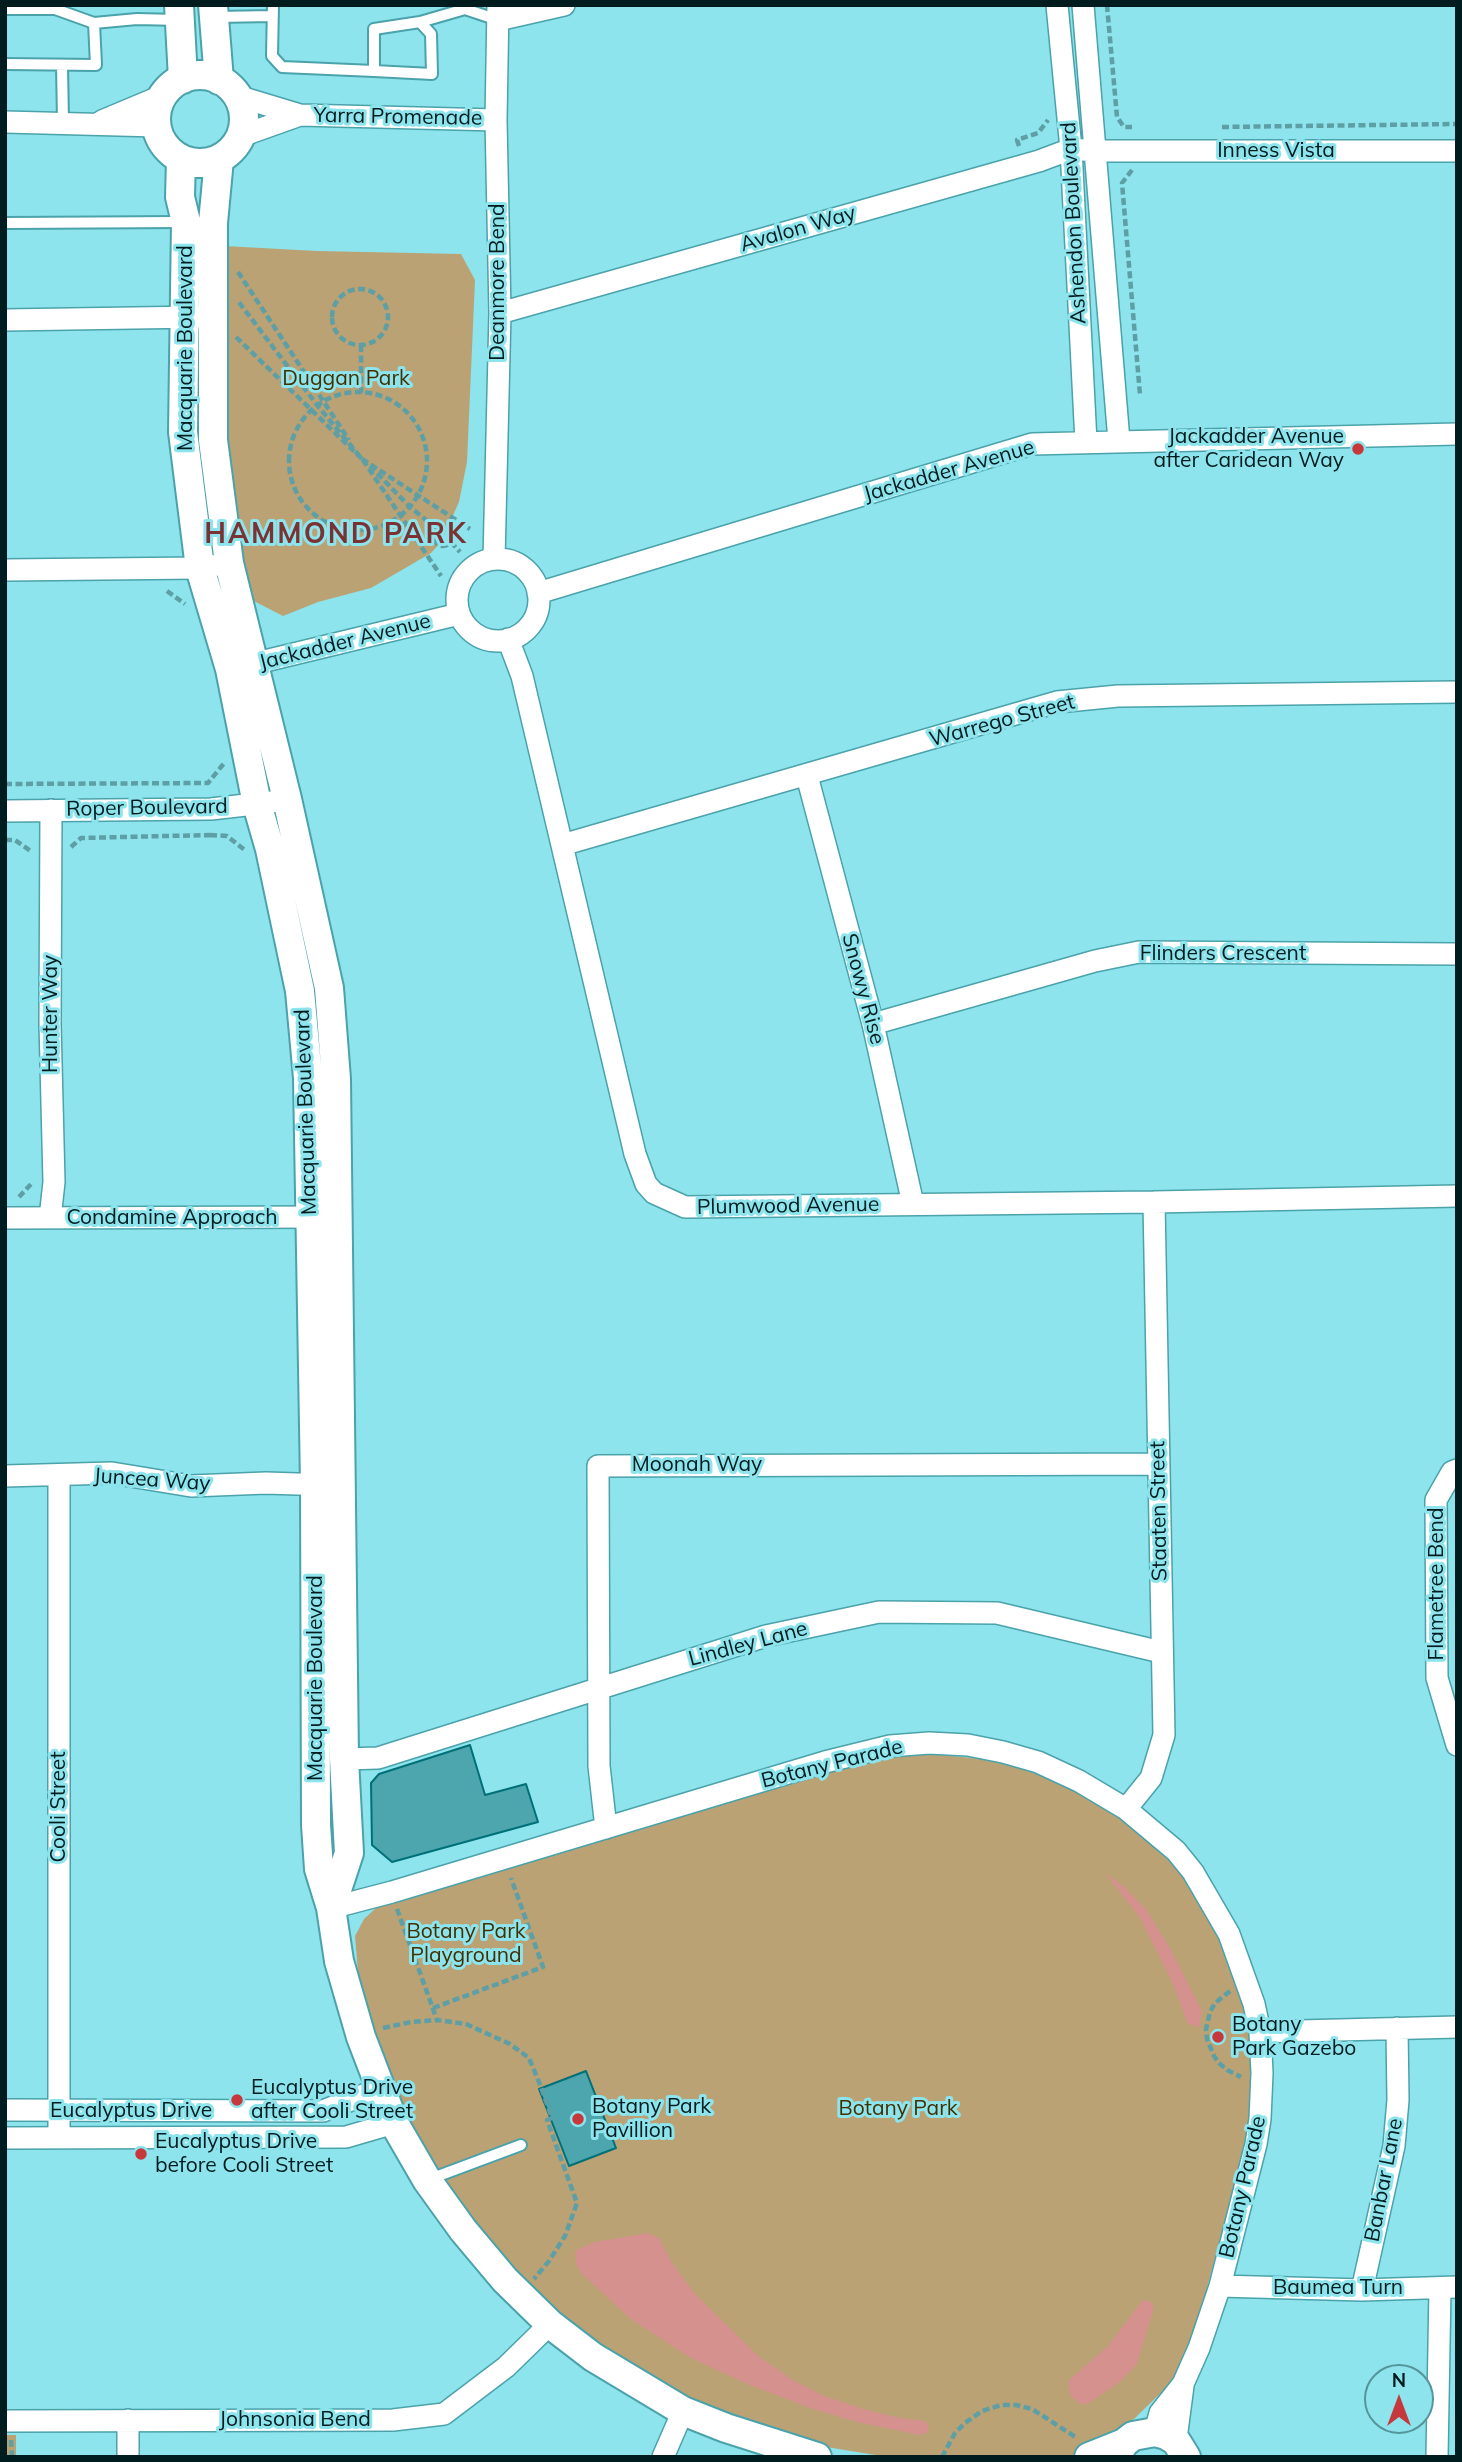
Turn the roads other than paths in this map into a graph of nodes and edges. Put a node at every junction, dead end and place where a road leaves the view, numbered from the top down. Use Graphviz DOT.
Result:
graph roads {
  1 [pos="564,5"];
  2 [pos="1057,5"];
  3 [pos="1083,5"];
  4 [pos="465,7"];
  5 [pos="5,9"];
  6 [pos="213,11"];
  7 [pos="273,11"];
  8 [pos="179,13"];
  9 [pos="498,13"];
  10 [pos="419,22"];
  11 [pos="94,23"];
  12 [pos="5,64"];
  13 [pos="62,65"];
  14 [pos="374,71"];
  15 [pos="173,87"];
  16 [pos="228,88"];
  17 [pos="300,115"];
  18 [pos="496,120"];
  19 [pos="5,122"];
  20 [pos="63,122"];
  21 [pos="94,124"];
  22 [pos="157,125"];
  23 [pos="241,136"];
  24 [pos="1071,149"];
  25 [pos="1095,151"];
  26 [pos="1457,151"];
  27 [pos="181,159"];
  28 [pos="219,159"];
  29 [pos="186,222"];
  30 [pos="5,223"];
  31 [pos="500,313"];
  32 [pos="183,318"];
  33 [pos="5,320"];
  34 [pos="222,324"];
  35 [pos="1457,434"];
  36 [pos="1119,440"];
  37 [pos="1086,442"];
  38 [pos="494,559"];
  39 [pos="229,564"];
  40 [pos="200,568"];
  41 [pos="5,570"];
  42 [pos="538,593"];
  43 [pos="459,614"];
  44 [pos="508,639"];
  45 [pos="242,667"];
  46 [pos="1457,692"];
  47 [pos="807,776"];
  48 [pos="287,799"];
  49 [pos="257,804"];
  50 [pos="51,810"];
  51 [pos="5,811"];
  52 [pos="562,845"];
  53 [pos="1457,954"];
  54 [pos="873,1024"];
  55 [pos="1457,1196"];
  56 [pos="1154,1202"];
  57 [pos="913,1204"];
  58 [pos="310,1217"];
  59 [pos="338,1217"];
  60 [pos="5,1218"];
  61 [pos="50,1218"];
  62 [pos="1158,1464"];
  63 [pos="1457,1470"];
  64 [pos="5,1476"];
  65 [pos="59,1476"];
  66 [pos="328,1485"];
  67 [pos="1161,1652"];
  68 [pos="601,1687"];
  69 [pos="1457,1745"];
  70 [pos="344,1759"];
  71 [pos="1126,1809"];
  72 [pos="606,1828"];
  73 [pos="331,1908"];
  74 [pos="1457,2027"];
  75 [pos="1397,2028"];
  76 [pos="1260,2032"];
  77 [pos="379,2089"];
  78 [pos="5,2110"];
  79 [pos="59,2110"];
  80 [pos="394,2123"];
  81 [pos="5,2138"];
  82 [pos="59,2138"];
  83 [pos="521,2145"];
  84 [pos="427,2180"];
  85 [pos="1220,2286"];
  86 [pos="1448,2288"];
  87 [pos="1362,2290"];
  88 [pos="550,2324"];
  89 [pos="1183,2384"];
  90 [pos="683,2411"];
  91 [pos="128,2420"];
  92 [pos="5,2421"];
  93 [pos="1155,2432"];
  94 [pos="1083,2448"];
  95 [pos="1120,2450"];
  96 [pos="1184,2454"];
  97 [pos="128,2457"];
  98 [pos="663,2457"];
  99 [pos="817,2457"];
  100 [pos="1437,2457"];
  1 -- 9 [label="street"];
  2 -- 24 [label="street, Ashendon Boulevard"];
  3 -- 25 [label="street, Ashendon Boulevard"];
  4 -- 9 [label="lane"];
  4 -- 10 [label="lane"];
  5 -- 11 [label="lane"];
  6 -- 7 [label="lane"];
  6 -- 16 [label="street"];
  7 -- 14 [label="lane"];
  8 -- 11 [label="lane"];
  8 -- 15 [label="street"];
  9 -- 18 [label="street, Deanmore Bend"];
  10 -- 14 [label="lane"];
  10 -- 14 [label="lane"];
  11 -- 13 [label="lane"];
  12 -- 13 [label="lane"];
  13 -- 20 [label="lane"];
  15 -- 16 [label="street"];
  15 -- 21 [label="street"];
  15 -- 22 [label="street"];
  16 -- 17 [label="street, Yarra Promenade"];
  16 -- 23 [label="street"];
  17 -- 18 [label="street, Yarra Promenade"];
  17 -- 23 [label="street, Yarra Promenade"];
  18 -- 31 [label="street, Deanmore Bend"];
  19 -- 20 [label="street"];
  20 -- 21 [label="street"];
  21 -- 22 [label="street"];
  22 -- 27 [label="street"];
  23 -- 28 [label="street"];
  24 -- 25 [label="street, Avalon Way"];
  24 -- 31 [label="street, Avalon Way"];
  24 -- 37 [label="street, Ashendon Boulevard"];
  25 -- 26 [label="street, Inness Vista"];
  25 -- 36 [label="street, Ashendon Boulevard"];
  27 -- 28 [label="street"];
  27 -- 29 [label="street, Macquarie Boulevard"];
  28 -- 34 [label="street, Macquarie Boulevard"];
  29 -- 30 [label="lane"];
  29 -- 32 [label="street, Macquarie Boulevard"];
  31 -- 38 [label="street, Deanmore Bend"];
  32 -- 33 [label="street"];
  32 -- 34 [label="street"];
  32 -- 40 [label="street, Macquarie Boulevard"];
  34 -- 39 [label="street, Macquarie Boulevard"];
  35 -- 36 [label="street, Jackadder Avenue"];
  36 -- 37 [label="street, Jackadder Avenue"];
  37 -- 42 [label="street, Jackadder Avenue"];
  38 -- 42 [label="street"];
  38 -- 43 [label="street"];
  39 -- 40 [label="street"];
  39 -- 45 [label="street, Macquarie Boulevard"];
  40 -- 41 [label="street"];
  40 -- 45 [label="street, Macquarie Boulevard"];
  42 -- 44 [label="street"];
  43 -- 44 [label="street"];
  43 -- 45 [label="street, Jackadder Avenue"];
  44 -- 52 [label="street, Plumwood Avenue"];
  45 -- 48 [label="street, Macquarie Boulevard"];
  45 -- 49 [label="street, Macquarie Boulevard"];
  46 -- 47 [label="street, Warrego Street"];
  47 -- 52 [label="street, Warrego Street"];
  47 -- 54 [label="street, Snowy Rise"];
  48 -- 49 [label="street, Roper Boulevard"];
  48 -- 59 [label="street, Macquarie Boulevard"];
  49 -- 50 [label="street, Roper Boulevard"];
  49 -- 58 [label="street, Macquarie Boulevard"];
  50 -- 51 [label="street, Roper Boulevard"];
  50 -- 61 [label="street, Hunter Way"];
  52 -- 57 [label="street, Plumwood Avenue"];
  53 -- 54 [label="street, Flinders Crescent"];
  54 -- 57 [label="street, Snowy Rise"];
  55 -- 56 [label="street, Plumwood Avenue"];
  56 -- 57 [label="street, Plumwood Avenue"];
  56 -- 62 [label="street, Staaten Street"];
  58 -- 59 [label="street, Condamine Approach"];
  58 -- 61 [label="street, Condamine Approach"];
  58 -- 66 [label="street, Macquarie Boulevard"];
  59 -- 66 [label="street, Macquarie Boulevard"];
  60 -- 61 [label="street, Condamine Approach"];
  62 -- 67 [label="street, Staaten Street"];
  62 -- 68 [label="street, Moonah Way"];
  63 -- 69 [label="street, Flametree Bend"];
  64 -- 65 [label="street, Juncea Way"];
  65 -- 66 [label="street, Juncea Way"];
  65 -- 79 [label="street, Cooli Street"];
  66 -- 70 [label="street, Macquarie Boulevard"];
  66 -- 73 [label="street, Macquarie Boulevard"];
  67 -- 68 [label="street, Lindley Lane"];
  67 -- 71 [label="street, Staaten Street"];
  68 -- 70 [label="street, Lindley Lane"];
  68 -- 72 [label="street, Moonah Way"];
  70 -- 73 [label="street, Macquarie Boulevard"];
  71 -- 72 [label="street, Botany Parade"];
  71 -- 76 [label="street, Botany Parade"];
  72 -- 73 [label="street, Botany Parade"];
  73 -- 77 [label="street, Macquarie Boulevard"];
  74 -- 75 [label="street"];
  75 -- 76 [label="street"];
  75 -- 87 [label="street, Banbar Lane"];
  76 -- 85 [label="street, Botany Parade"];
  77 -- 79 [label="street, Eucalyptus Drive"];
  77 -- 80 [label="street, Macquarie Boulevard"];
  78 -- 79 [label="street, Eucalyptus Drive"];
  79 -- 82 [label="street, Cooli Street"];
  80 -- 82 [label="street, Eucalyptus Drive"];
  80 -- 84 [label="street, Macquarie Boulevard"];
  81 -- 82 [label="street, Eucalyptus Drive"];
  83 -- 84 [label="lane"];
  84 -- 88 [label="street, Macquarie Boulevard"];
  85 -- 87 [label="street, Baumea Turn"];
  85 -- 89 [label="street, Botany Parade"];
  86 -- 87 [label="street, Baumea Turn"];
  86 -- 100 [label="street"];
  88 -- 90 [label="street, Macquarie Boulevard"];
  88 -- 91 [label="street, Johnsonia Bend"];
  89 -- 93 [label="street, Botany Parade"];
  89 -- 96 [label="street, Botany Parade"];
  90 -- 98 [label="street"];
  90 -- 99 [label="street, Macquarie Boulevard"];
  91 -- 92 [label="street, Johnsonia Bend"];
  91 -- 97 [label="street"];
  93 -- 95 [label="street"];
  93 -- 96 [label="street"];
  94 -- 95 [label="street"];
}
